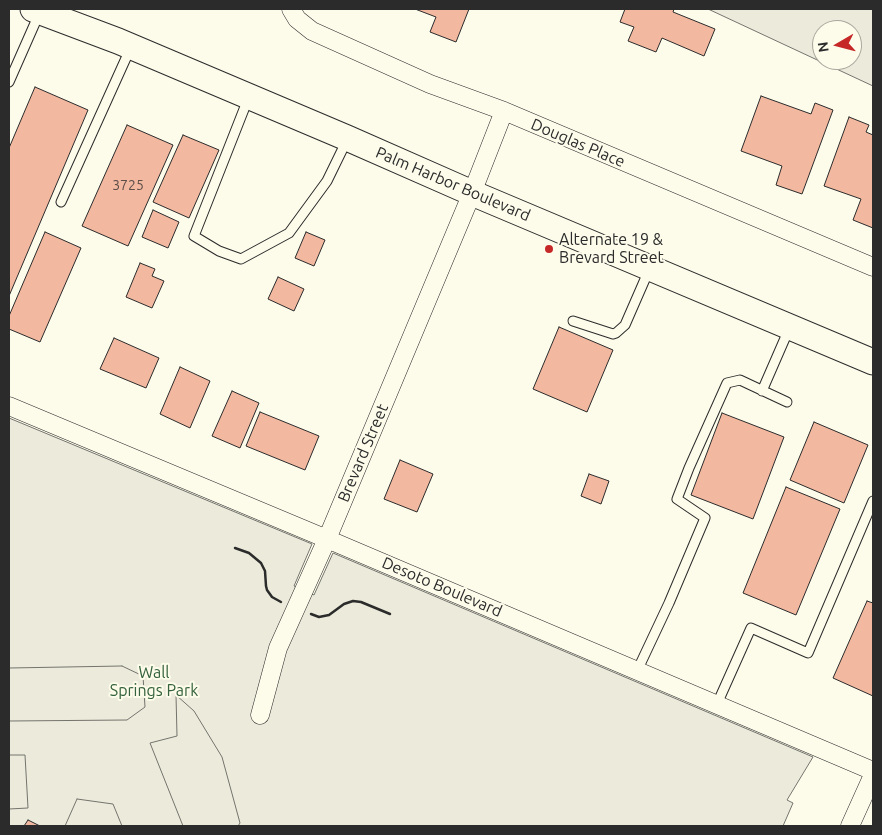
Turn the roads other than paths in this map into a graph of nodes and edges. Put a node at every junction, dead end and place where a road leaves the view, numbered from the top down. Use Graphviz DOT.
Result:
graph roads {
  1 [pos="291,9"];
  2 [pos="37,10"];
  3 [pos="131,47"];
  4 [pos="9,82"];
  5 [pos="249,96"];
  6 [pos="504,111"];
  7 [pos="348,138"];
  8 [pos="472,193"];
  9 [pos="61,202"];
  10 [pos="873,267"];
  11 [pos="650,268"];
  12 [pos="573,321"];
  13 [pos="790,327"];
  14 [pos="873,362"];
  15 [pos="762,391"];
  16 [pos="787,402"];
  17 [pos="9,406"];
  18 [pos="873,501"];
  19 [pos="327,539"];
  20 [pos="637,671"];
  21 [pos="717,704"];
  22 [pos="260,715"];
  23 [pos="873,771"];
  24 [pos="873,775"];
  25 [pos="850,826"];
  1 -- 6 [label="street, Douglas Place"];
  2 -- 3 [label="main road, Palm Harbor Boulevard"];
  2 -- 4 [label="lane"];
  3 -- 5 [label="main road, Palm Harbor Boulevard"];
  3 -- 9 [label="lane"];
  5 -- 7 [label="main road, Palm Harbor Boulevard"];
  5 -- 7 [label="lane"];
  6 -- 8 [label="street, Brevard Street"];
  6 -- 10 [label="street, Douglas Place"];
  7 -- 8 [label="main road, Palm Harbor Boulevard"];
  8 -- 11 [label="main road, Palm Harbor Boulevard"];
  8 -- 19 [label="street, Brevard Street"];
  11 -- 12 [label="lane"];
  11 -- 13 [label="main road, Palm Harbor Boulevard"];
  13 -- 14 [label="main road, Palm Harbor Boulevard"];
  13 -- 15 [label="lane"];
  15 -- 16 [label="lane"];
  15 -- 20 [label="lane"];
  17 -- 19 [label="street, Desoto Boulevard"];
  18 -- 21 [label="lane"];
  19 -- 20 [label="street, Desoto Boulevard"];
  19 -- 22 [label="street, Brevard Street"];
  20 -- 21 [label="street, Desoto Boulevard"];
  21 -- 23 [label="street, Desoto Boulevard"];
  24 -- 25 [label="street"];
}
